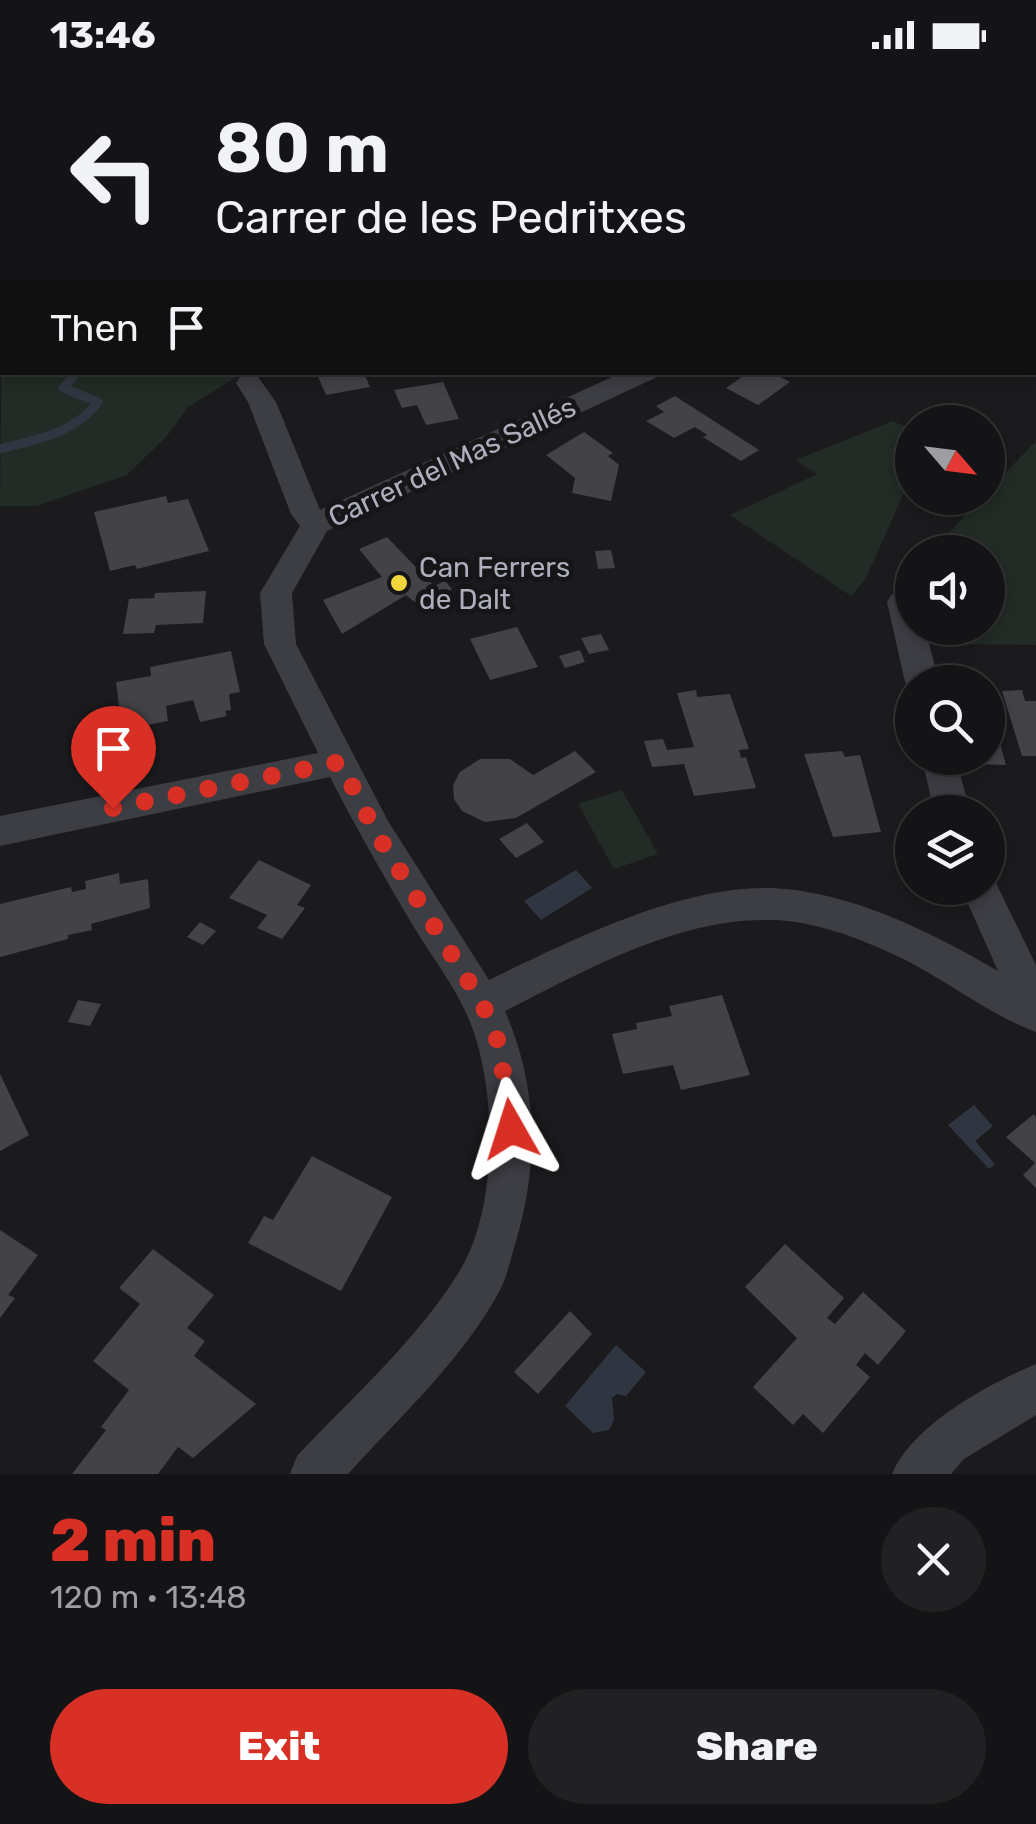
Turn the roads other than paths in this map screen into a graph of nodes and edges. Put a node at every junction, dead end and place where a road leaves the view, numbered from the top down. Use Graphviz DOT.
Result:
graph roads {
  1 [pos="639,375"];
  2 [pos="249,383"];
  3 [pos="316,524"];
  4 [pos="340,762"];
  5 [pos="0,831"];
  6 [pos="988,905"];
  7 [pos="1036,1000"];
  8 [pos="482,1003"];
  9 [pos="1036,1014"];
  10 [pos="1036,1388"];
  11 [pos="315,1474"];
  12 [pos="916,1474"];
  1 -- 3 [label="street, Carrer del Mas Sallés"];
  2 -- 3 [label="street"];
  3 -- 4 [label="street, Carrer del Mas Sallés"];
  4 -- 5 [label="street"];
  4 -- 8 [label="street, Carrer del Mas Sallés"];
  6 -- 7 [label="street"];
  8 -- 9 [label="street"];
  8 -- 11 [label="street, Carrer del Mas Sallés"];
  10 -- 12 [label="street"];
}
